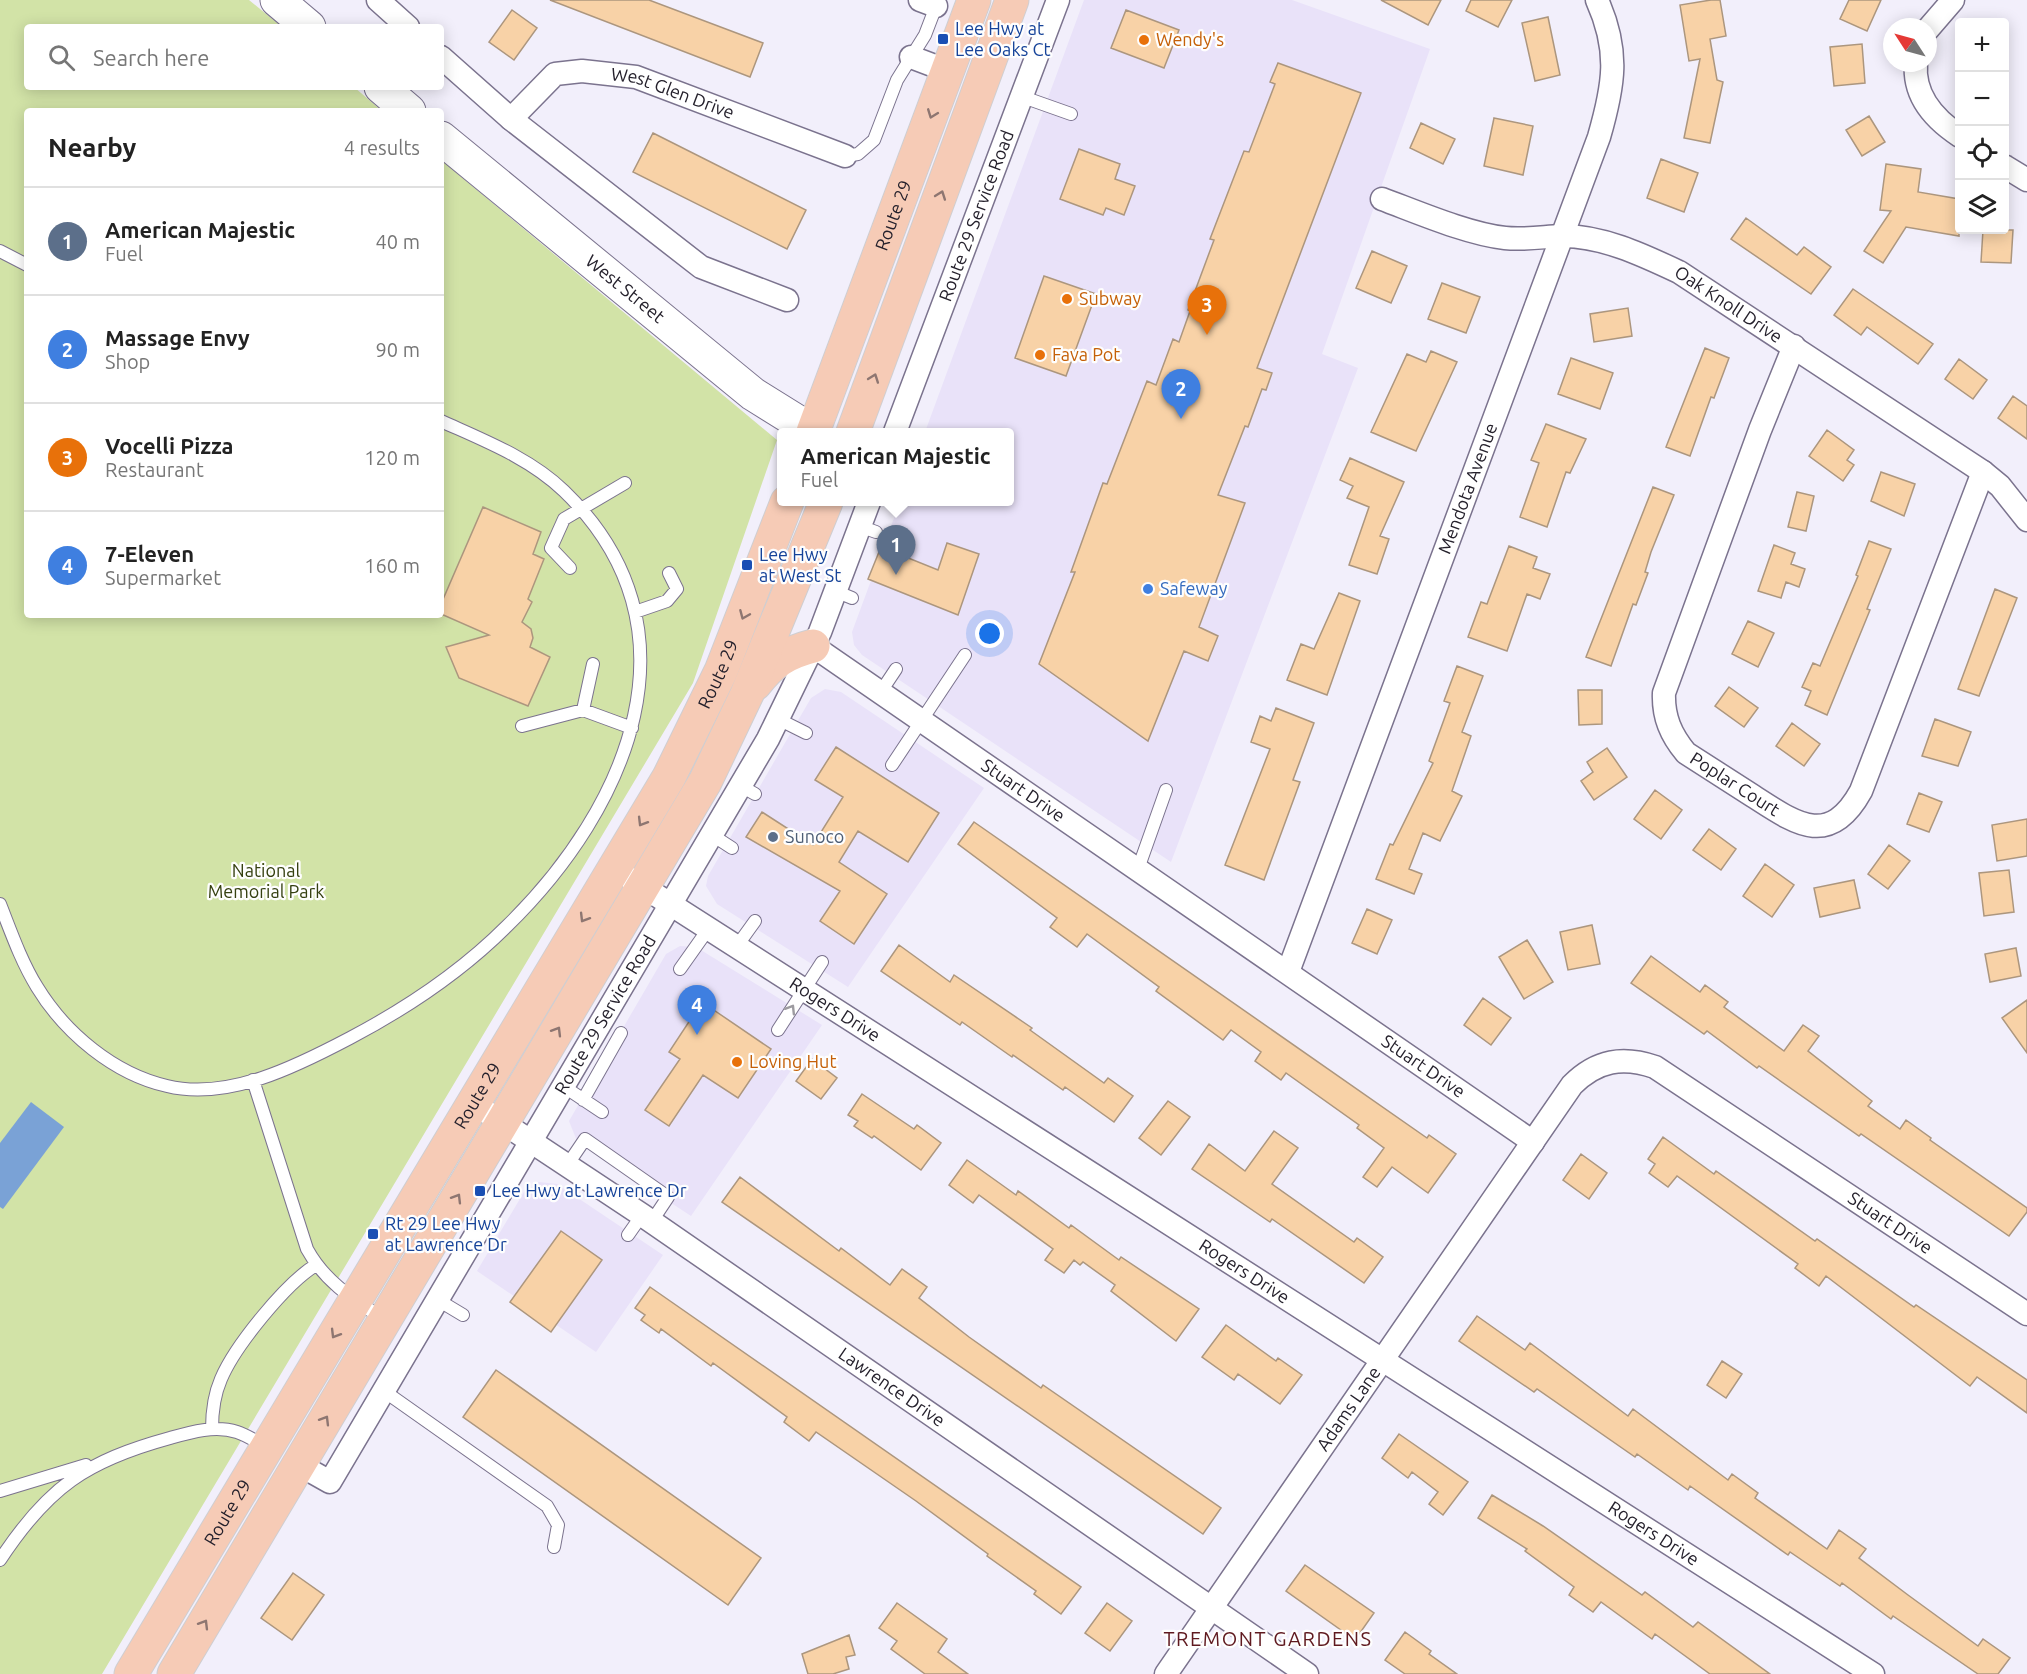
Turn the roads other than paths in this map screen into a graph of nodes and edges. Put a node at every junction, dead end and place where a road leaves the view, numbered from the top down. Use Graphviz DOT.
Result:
graph roads {
  1 [pos="277,0"];
  2 [pos="378,0"];
  3 [pos="974,0"];
  4 [pos="1012,0"];
  5 [pos="1059,0"];
  6 [pos="1597,0"];
  7 [pos="1953,0"];
  8 [pos="931,2"];
  9 [pos="1937,19"];
  10 [pos="305,24"];
  11 [pos="405,24"];
  12 [pos="911,57"];
  13 [pos="444,60"];
  14 [pos="948,71"];
  15 [pos="1917,73"];
  16 [pos="384,90"];
  17 [pos="1023,97"];
  18 [pos="406,108"];
  19 [pos="1071,114"];
  20 [pos="511,119"];
  21 [pos="1955,133"];
  22 [pos="444,140"];
  23 [pos="845,156"];
  24 [pos="2009,168"];
  25 [pos="2027,180"];
  26 [pos="1382,199"];
  27 [pos="1562,236"];
  28 [pos="0,250"];
  29 [pos="24,263"];
  30 [pos="787,300"];
  31 [pos="1794,346"];
  32 [pos="444,422"];
  33 [pos="808,428"];
  34 [pos="815,428"];
  35 [pos="854,428"];
  36 [pos="897,428"];
  37 [pos="1983,472"];
  38 [pos="626,483"];
  39 [pos="785,506"];
  40 [pos="824,506"];
  41 [pos="869,506"];
  42 [pos="581,510"];
  43 [pos="2027,520"];
  44 [pos="570,568"];
  45 [pos="669,573"];
  46 [pos="635,612"];
  47 [pos="813,646"];
  48 [pos="965,655"];
  49 [pos="593,664"];
  50 [pos="896,669"];
  51 [pos="880,693"];
  52 [pos="747,694"];
  53 [pos="583,710"];
  54 [pos="778,719"];
  55 [pos="922,722"];
  56 [pos="522,726"];
  57 [pos="632,728"];
  58 [pos="806,732"];
  59 [pos="892,765"];
  60 [pos="1166,790"];
  61 [pos="712,835"];
  62 [pos="732,848"];
  63 [pos="614,868"];
  64 [pos="1138,869"];
  65 [pos="658,895"];
  66 [pos="0,904"];
  67 [pos="755,921"];
  68 [pos="709,928"];
  69 [pos="737,946"];
  70 [pos="822,962"];
  71 [pos="680,969"];
  72 [pos="1288,972"];
  73 [pos="804,989"];
  74 [pos="778,1030"];
  75 [pos="621,1033"];
  76 [pos="253,1080"];
  77 [pos="563,1086"];
  78 [pos="583,1100"];
  79 [pos="473,1103"];
  80 [pos="602,1112"];
  81 [pos="502,1121"];
  82 [pos="531,1140"];
  83 [pos="1533,1142"];
  84 [pos="568,1164"];
  85 [pos="647,1218"];
  86 [pos="628,1235"];
  87 [pos="316,1265"];
  88 [pos="355,1300"];
  89 [pos="438,1300"];
  90 [pos="2027,1314"];
  91 [pos="463,1315"];
  92 [pos="385,1320"];
  93 [pos="1383,1360"];
  94 [pos="384,1391"];
  95 [pos="212,1429"];
  96 [pos="267,1447"];
  97 [pos="102,1460"];
  98 [pos="298,1464"];
  99 [pos="0,1491"];
  100 [pos="554,1547"];
  101 [pos="0,1560"];
  102 [pos="1212,1608"];
  103 [pos="138,1661"];
  104 [pos="179,1672"];
  105 [pos="1166,1674"];
  106 [pos="1307,1674"];
  107 [pos="1873,1674"];
  1 -- 10 [label="main road"];
  2 -- 11 [label="street"];
  3 -- 14 [label="main road, Route 29"];
  35 -- 4 [label="main road, Route 29, one-way"];
  5 -- 17 [label="street, Route 29 Service Road"];
  6 -- 27 [label="street, Mendota Avenue"];
  7 -- 9 [label="street"];
  8 -- 12 [label="lane"];
  12 -- 14 [label="street"];
  12 -- 23 [label="lane"];
  13 -- 20 [label="street"];
  14 -- 34 [label="main road, Route 29, one-way"];
  15 -- 21 [label="street"];
  16 -- 18 [label="main road"];
  17 -- 19 [label="lane"];
  17 -- 36 [label="street, Route 29 Service Road"];
  20 -- 23 [label="street, West Glen Drive"];
  20 -- 30 [label="street"];
  22 -- 33 [label="main road, West Street"];
  24 -- 25 [label="street"];
  26 -- 27 [label="street, Oak Knoll Drive"];
  27 -- 31 [label="street, Oak Knoll Drive"];
  27 -- 72 [label="street, Mendota Avenue"];
  28 -- 29 [label="lane"];
  31 -- 37 [label="street, Oak Knoll Drive"];
  31 -- 37 [label="street, Poplar Court"];
  32 -- 42 [label="lane"];
  37 -- 43 [label="street, Oak Knoll Drive"];
  38 -- 42 [label="lane"];
  39 -- 63 [label="main road, Route 29, one-way"];
  40 -- 52 [label="main road, Route 29"];
  41 -- 47 [label="street, Route 29 Service Road"];
  42 -- 44 [label="lane"];
  42 -- 46 [label="lane"];
  45 -- 46 [label="lane"];
  46 -- 57 [label="lane"];
  47 -- 51 [label="street, Stuart Drive"];
  47 -- 52 [label="main road"];
  47 -- 54 [label="street, Route 29 Service Road"];
  48 -- 55 [label="lane"];
  49 -- 53 [label="lane"];
  50 -- 51 [label="lane"];
  51 -- 55 [label="street, Stuart Drive"];
  52 -- 65 [label="main road, Route 29"];
  53 -- 56 [label="lane"];
  53 -- 57 [label="lane"];
  54 -- 58 [label="lane"];
  54 -- 61 [label="street, Route 29 Service Road"];
  55 -- 59 [label="lane"];
  55 -- 64 [label="street, Stuart Drive"];
  57 -- 76 [label="lane"];
  60 -- 64 [label="lane"];
  61 -- 62 [label="lane"];
  61 -- 65 [label="street, Route 29 Service Road"];
  63 -- 65 [label="street, Rogers Drive"];
  63 -- 79 [label="main road, Route 29, one-way"];
  64 -- 72 [label="street, Stuart Drive"];
  65 -- 68 [label="street, Rogers Drive"];
  65 -- 77 [label="street, Route 29 Service Road"];
  81 -- 65 [label="main road, Route 29, one-way"];
  66 -- 76 [label="lane"];
  67 -- 69 [label="lane"];
  68 -- 69 [label="street, Rogers Drive"];
  68 -- 71 [label="lane"];
  69 -- 73 [label="street, Rogers Drive"];
  70 -- 73 [label="lane"];
  72 -- 83 [label="street, Stuart Drive"];
  74 -- 73 [label="lane, one-way"];
  73 -- 93 [label="street, Rogers Drive"];
  75 -- 78 [label="lane"];
  76 -- 87 [label="lane"];
  77 -- 78 [label="lane"];
  77 -- 82 [label="street, Route 29 Service Road"];
  78 -- 80 [label="lane"];
  79 -- 81 [label="street, Lawrence Drive"];
  79 -- 88 [label="main road, Route 29"];
  81 -- 82 [label="street, Lawrence Drive"];
  92 -- 81 [label="main road, Route 29, one-way"];
  82 -- 84 [label="street, Lawrence Drive"];
  82 -- 89 [label="street, Route 29 Service Road"];
  83 -- 90 [label="street, Stuart Drive"];
  83 -- 93 [label="street, Adams Lane"];
  84 -- 85 [label="street, Lawrence Drive"];
  84 -- 85 [label="lane"];
  85 -- 86 [label="lane"];
  85 -- 102 [label="street, Lawrence Drive"];
  87 -- 88 [label="lane"];
  87 -- 95 [label="lane"];
  88 -- 92 [label="lane"];
  88 -- 96 [label="main road, Route 29, one-way"];
  89 -- 91 [label="lane"];
  89 -- 94 [label="street, Route 29 Service Road"];
  98 -- 92 [label="main road, Route 29, one-way"];
  93 -- 102 [label="street, Adams Lane"];
  93 -- 107 [label="street, Rogers Drive"];
  94 -- 98 [label="street, Route 29 Service Road"];
  94 -- 100 [label="lane"];
  95 -- 96 [label="lane"];
  95 -- 97 [label="lane"];
  96 -- 103 [label="main road, Route 29"];
  97 -- 99 [label="lane"];
  97 -- 101 [label="lane"];
  104 -- 98 [label="main road, Route 29, one-way"];
  102 -- 105 [label="street, Adams Lane"];
  102 -- 106 [label="street, Lawrence Drive"];
  103 -- 104 [label="street"];
}
